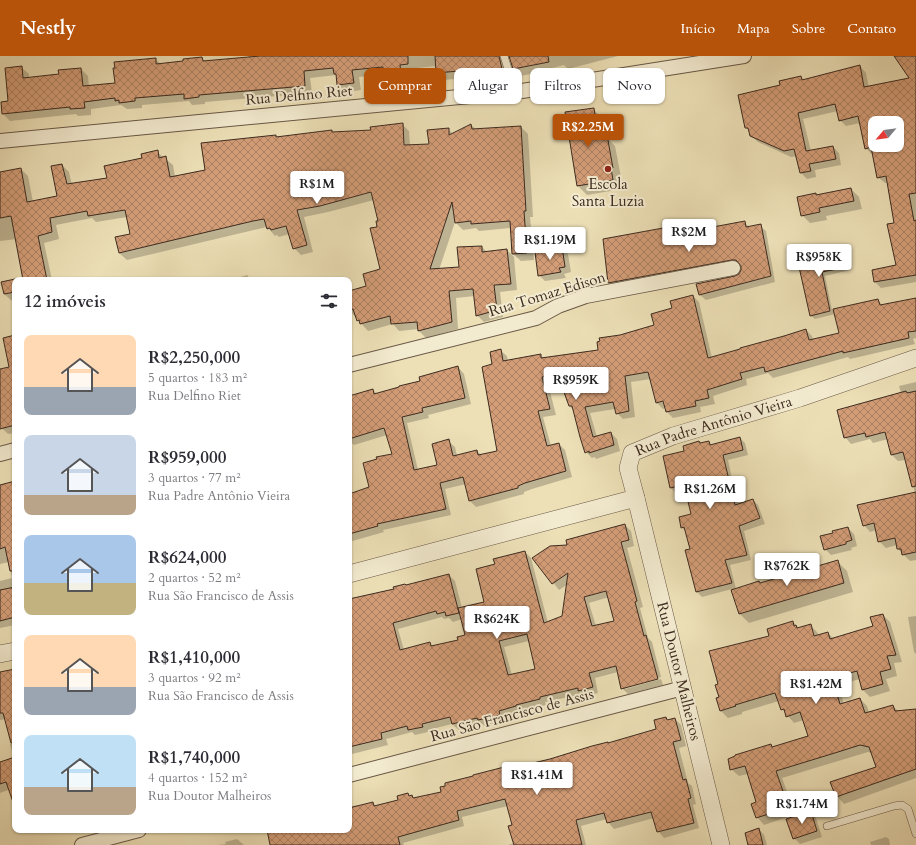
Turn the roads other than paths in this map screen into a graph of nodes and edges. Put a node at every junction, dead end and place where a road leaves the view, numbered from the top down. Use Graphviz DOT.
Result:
graph roads {
  1 [pos="504,56"];
  2 [pos="744,56"];
  3 [pos="507,68"];
  4 [pos="522,91"];
  5 [pos="454,98"];
  6 [pos="0,141"];
  7 [pos="733,268"];
  8 [pos="916,358"];
  9 [pos="352,364"];
  10 [pos="12,451"];
  11 [pos="0,454"];
  12 [pos="636,498"];
  13 [pos="352,573"];
  14 [pos="12,652"];
  15 [pos="0,654"];
  16 [pos="683,688"];
  17 [pos="352,774"];
  18 [pos="826,826"];
  19 [pos="128,833"];
  20 [pos="916,834"];
  21 [pos="82,845"];
  22 [pos="721,845"];
  1 -- 3 [label="lane"];
  2 -- 4 [label="street, Rua Delfino Riet"];
  5 -- 6 [label="street, Rua Delfino Riet"];
  7 -- 9 [label="street, Rua Tomaz Edison"];
  8 -- 12 [label="street, Rua Padre Antônio Vieira"];
  10 -- 11 [label="street"];
  12 -- 13 [label="street"];
  12 -- 16 [label="street, Rua Doutor Malheiros"];
  14 -- 15 [label="street"];
  16 -- 17 [label="street, Rua São Francisco de Assis"];
  16 -- 22 [label="street, Rua Doutor Malheiros"];
  18 -- 20 [label="lane"];
  19 -- 21 [label="street"];
}
